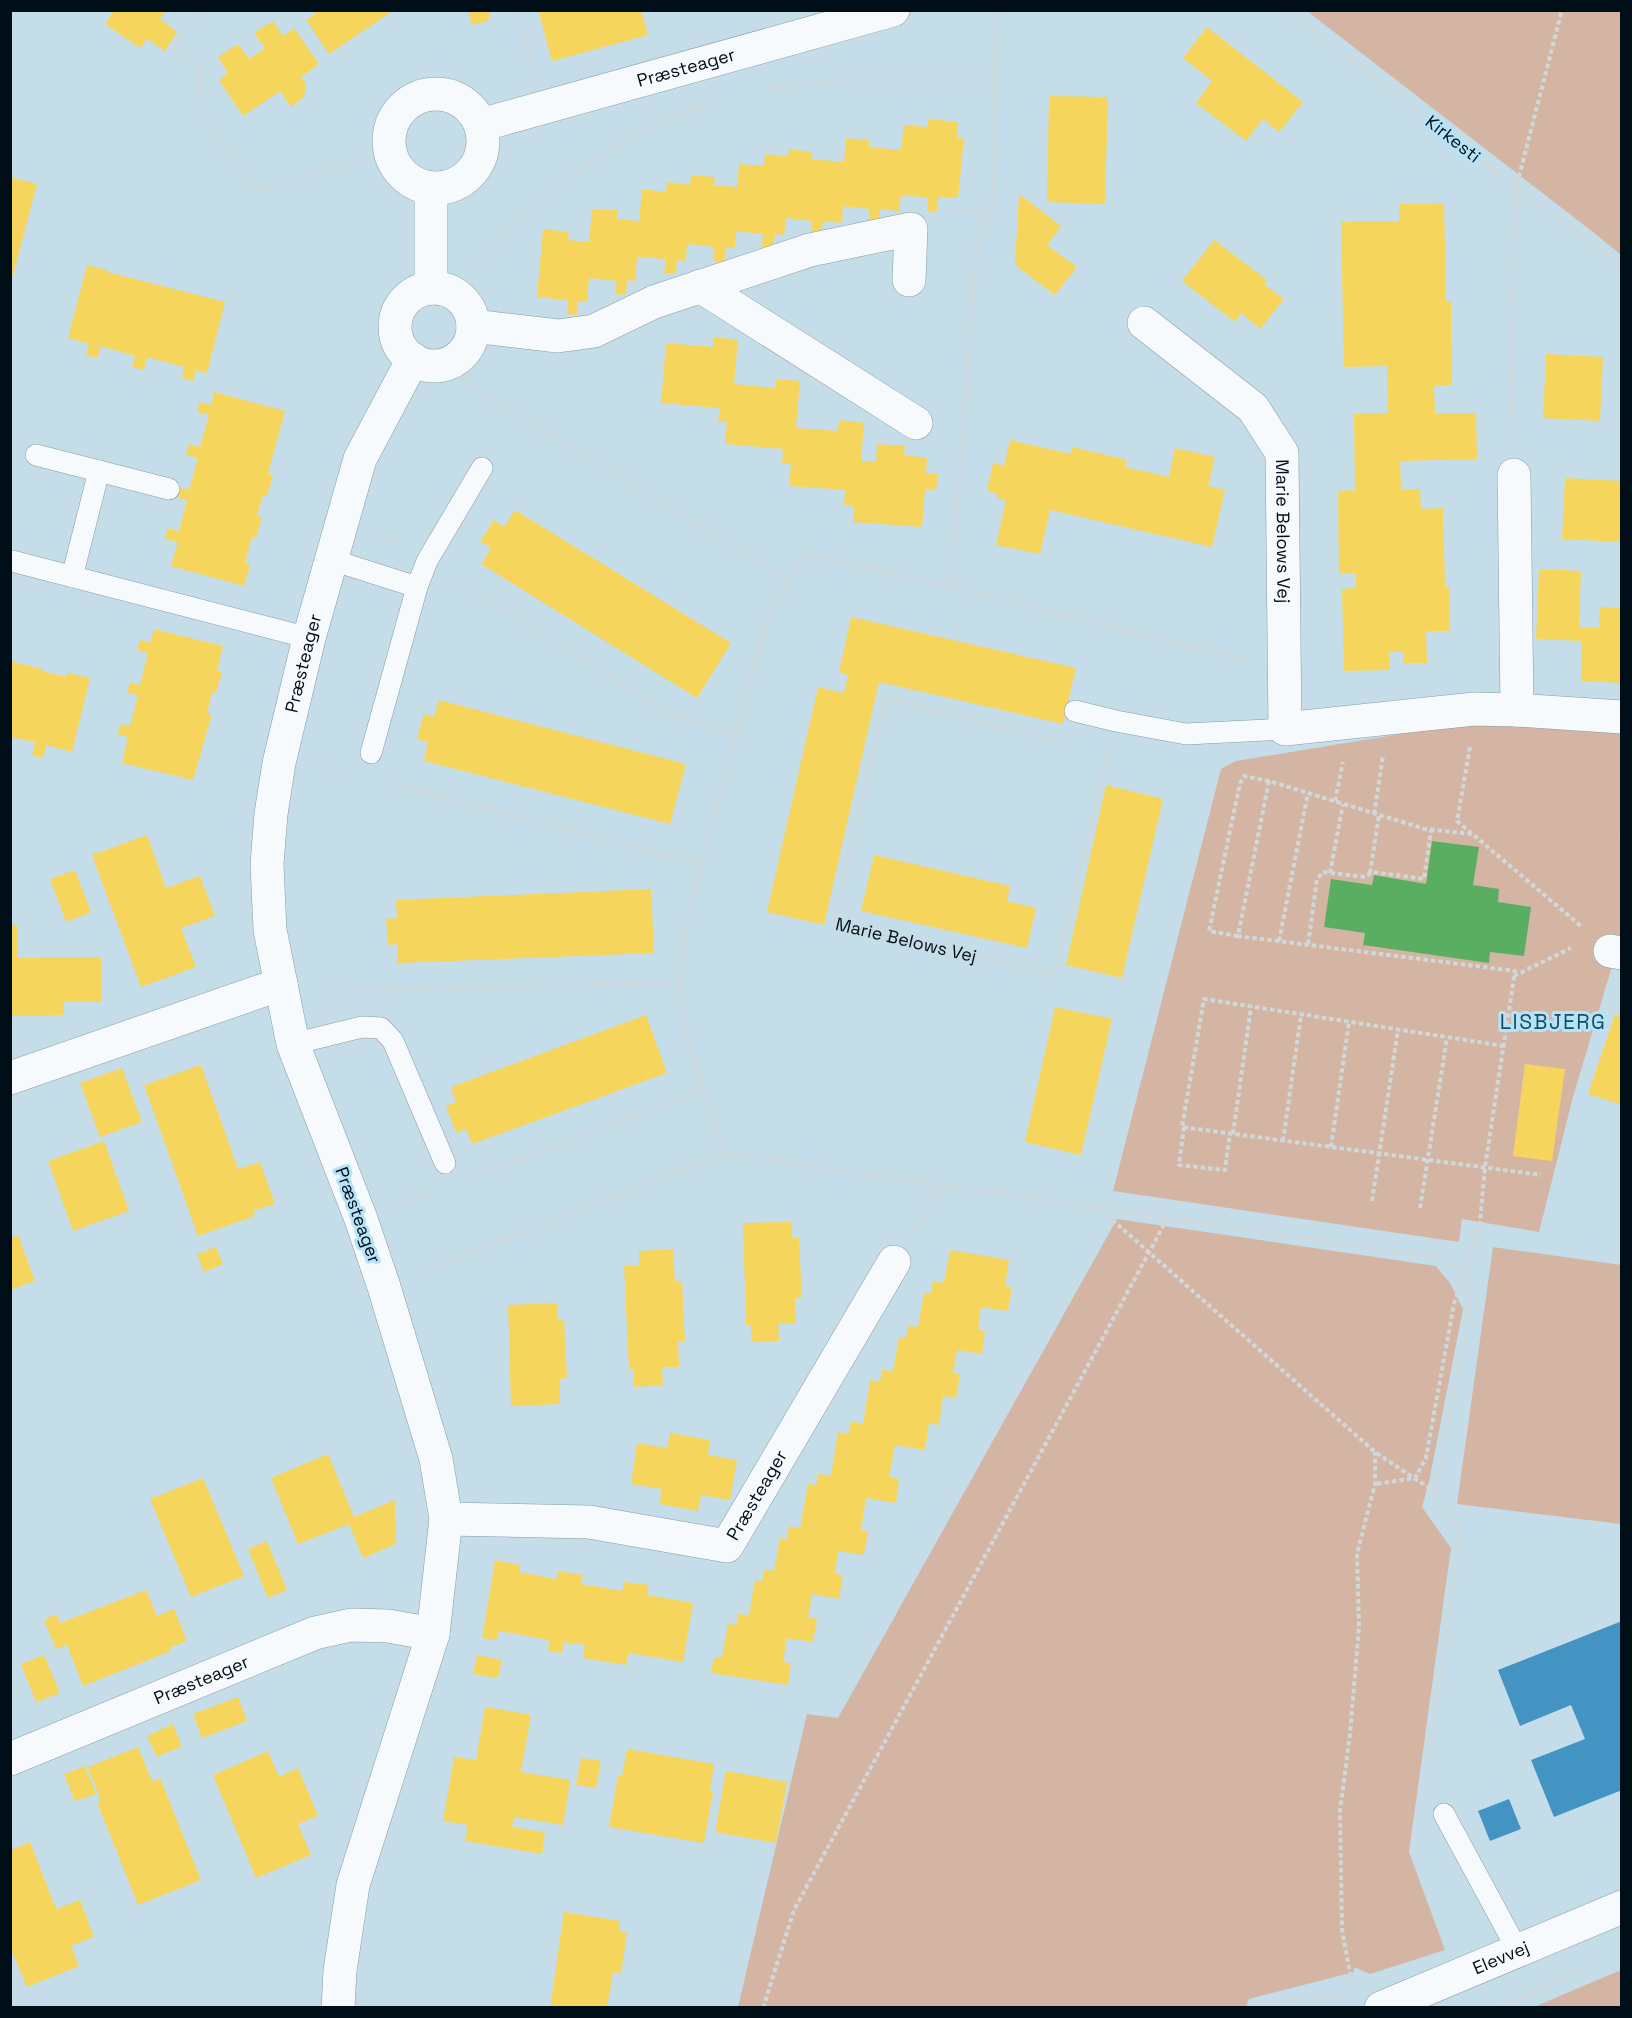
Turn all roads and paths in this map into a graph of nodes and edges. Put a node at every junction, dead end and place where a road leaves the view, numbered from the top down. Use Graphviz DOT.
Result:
graph roads {
  1 [pos="198,10"];
  2 [pos="519,10"];
  3 [pos="893,10"];
  4 [pos="996,10"];
  5 [pos="1288,10"];
  6 [pos="1562,10"];
  7 [pos="995,80"];
  8 [pos="758,91"];
  9 [pos="724,100"];
  10 [pos="541,108"];
  11 [pos="481,125"];
  12 [pos="390,154"];
  13 [pos="430,188"];
  14 [pos="1516,188"];
  15 [pos="993,207"];
  16 [pos="911,229"];
  17 [pos="1622,265"];
  18 [pos="909,280"];
  19 [pos="700,286"];
  20 [pos="442,290"];
  21 [pos="1144,322"];
  22 [pos="473,326"];
  23 [pos="413,360"];
  24 [pos="449,363"];
  25 [pos="916,423"];
  26 [pos="36,455"];
  27 [pos="482,468"];
  28 [pos="99,471"];
  29 [pos="1514,475"];
  30 [pos="169,489"];
  31 [pos="345,514"];
  32 [pos="332,560"];
  33 [pos="12,561"];
  34 [pos="427,561"];
  35 [pos="72,577"];
  36 [pos="790,582"];
  37 [pos="417,587"];
  38 [pos="951,587"];
  39 [pos="309,638"];
  40 [pos="1284,669"];
  41 [pos="1517,710"];
  42 [pos="1075,711"];
  43 [pos="1622,717"];
  44 [pos="1116,721"];
  45 [pos="1285,729"];
  46 [pos="737,732"];
  47 [pos="1383,752"];
  48 [pos="1470,752"];
  49 [pos="371,753"];
  50 [pos="281,755"];
  51 [pos="1343,761"];
  52 [pos="352,773"];
  53 [pos="374,779"];
  54 [pos="1269,781"];
  55 [pos="1308,793"];
  56 [pos="1335,801"];
  57 [pos="1343,804"];
  58 [pos="1377,814"];
  59 [pos="1431,830"];
  60 [pos="1472,834"];
  61 [pos="701,864"];
  62 [pos="1330,873"];
  63 [pos="1370,874"];
  64 [pos="1238,936"];
  65 [pos="1279,941"];
  66 [pos="1308,944"];
  67 [pos="1608,947"];
  68 [pos="1514,976"];
  69 [pos="680,982"];
  70 [pos="282,989"];
  71 [pos="1251,1007"];
  72 [pos="1301,1014"];
  73 [pos="1349,1022"];
  74 [pos="1398,1030"];
  75 [pos="1446,1038"];
  76 [pos="293,1044"];
  77 [pos="1504,1046"];
  78 [pos="10,1078"];
  79 [pos="703,1090"];
  80 [pos="1184,1127"];
  81 [pos="1232,1134"];
  82 [pos="1283,1141"];
  83 [pos="1331,1147"];
  84 [pos="723,1153"];
  85 [pos="1379,1154"];
  86 [pos="1428,1160"];
  87 [pos="445,1163"];
  88 [pos="1485,1167"];
  89 [pos="1541,1175"];
  90 [pos="472,1177"];
  91 [pos="941,1185"];
  92 [pos="438,1190"];
  93 [pos="1371,1201"];
  94 [pos="1420,1208"];
  95 [pos="1101,1209"];
  96 [pos="361,1219"];
  97 [pos="1167,1219"];
  98 [pos="1149,1253"];
  99 [pos="894,1262"];
  100 [pos="1463,1279"];
  101 [pos="384,1287"];
  102 [pos="1375,1452"];
  103 [pos="1415,1478"];
  104 [pos="1376,1485"];
  105 [pos="1435,1492"];
  106 [pos="446,1519"];
  107 [pos="433,1634"];
  108 [pos="10,1759"];
  109 [pos="1444,1814"];
  110 [pos="1622,1907"];
  111 [pos="1517,1949"];
  112 [pos="1591,1965"];
  113 [pos="1352,1985"];
  114 [pos="1368,2002"];
  115 [pos="338,2007"];
  116 [pos="763,2007"];
  117 [pos="1261,2007"];
  118 [pos="1498,2007"];
  1 -- 12 [label="path"];
  2 -- 10 [label="path"];
  3 -- 10 [label="street, Præsteager"];
  4 -- 7 [label="path"];
  5 -- 14 [label="path, Kirkesti"];
  6 -- 14 [label="path"];
  7 -- 8 [label="path"];
  7 -- 15 [label="path"];
  9 -- 20 [label="path"];
  10 -- 11 [label="street, Præsteager"];
  11 -- 12 [label="street"];
  11 -- 13 [label="street"];
  12 -- 13 [label="street"];
  13 -- 20 [label="street"];
  14 -- 17 [label="path, Kirkesti"];
  14 -- 29 [label="path"];
  15 -- 16 [label="path"];
  15 -- 38 [label="path"];
  16 -- 18 [label="street"];
  16 -- 19 [label="street"];
  19 -- 22 [label="street"];
  19 -- 25 [label="street"];
  20 -- 22 [label="street"];
  20 -- 23 [label="street"];
  21 -- 40 [label="street, Marie Belows Vej"];
  22 -- 24 [label="street"];
  23 -- 24 [label="street"];
  23 -- 31 [label="street, Præsteager"];
  24 -- 36 [label="path"];
  26 -- 28 [label="lane"];
  27 -- 34 [label="lane"];
  28 -- 30 [label="lane"];
  28 -- 35 [label="lane"];
  29 -- 41 [label="street"];
  31 -- 32 [label="street, Præsteager"];
  31 -- 34 [label="path"];
  32 -- 37 [label="lane"];
  32 -- 39 [label="street, Præsteager"];
  33 -- 35 [label="lane"];
  34 -- 37 [label="lane"];
  34 -- 46 [label="path"];
  35 -- 39 [label="lane"];
  36 -- 38 [label="path"];
  36 -- 46 [label="path"];
  37 -- 49 [label="lane"];
  38 -- 40 [label="path"];
  39 -- 50 [label="street, Præsteager"];
  40 -- 45 [label="street, Marie Belows Vej"];
  41 -- 43 [label="street"];
  41 -- 45 [label="street"];
  42 -- 44 [label="lane"];
  42 -- 44 [label="path, Marie Belows Vej"];
  44 -- 45 [label="lane"];
  46 -- 61 [label="path"];
  47 -- 58 [label="path"];
  48 -- 60 [label="path"];
  50 -- 52 [label="path"];
  50 -- 70 [label="street, Præsteager"];
  51 -- 56 [label="path"];
  53 -- 61 [label="path"];
  54 -- 55 [label="path"];
  54 -- 64 [label="path"];
  54 -- 64 [label="path"];
  55 -- 56 [label="path"];
  55 -- 65 [label="path"];
  56 -- 57 [label="path"];
  57 -- 58 [label="path"];
  57 -- 62 [label="path"];
  58 -- 59 [label="path"];
  58 -- 63 [label="path"];
  59 -- 60 [label="path"];
  59 -- 63 [label="path"];
  60 -- 67 [label="path"];
  61 -- 69 [label="path"];
  62 -- 63 [label="path"];
  62 -- 66 [label="path"];
  64 -- 65 [label="path"];
  65 -- 66 [label="path"];
  66 -- 68 [label="path"];
  67 -- 68 [label="path"];
  68 -- 77 [label="path"];
  69 -- 70 [label="path"];
  69 -- 79 [label="path"];
  70 -- 76 [label="street, Præsteager"];
  70 -- 78 [label="street"];
  71 -- 72 [label="path"];
  71 -- 80 [label="path"];
  71 -- 81 [label="path"];
  72 -- 73 [label="path"];
  72 -- 82 [label="path"];
  73 -- 74 [label="path"];
  73 -- 83 [label="path"];
  74 -- 75 [label="path"];
  74 -- 85 [label="path"];
  75 -- 77 [label="path"];
  75 -- 86 [label="path"];
  76 -- 87 [label="lane"];
  76 -- 96 [label="street, Præsteager"];
  77 -- 88 [label="path"];
  79 -- 84 [label="path"];
  79 -- 90 [label="path"];
  80 -- 81 [label="path"];
  80 -- 81 [label="path"];
  81 -- 82 [label="path"];
  82 -- 83 [label="path"];
  83 -- 85 [label="path"];
  84 -- 91 [label="path"];
  84 -- 101 [label="path"];
  85 -- 86 [label="path"];
  85 -- 93 [label="path"];
  86 -- 88 [label="path"];
  86 -- 94 [label="path"];
  88 -- 89 [label="path"];
  88 -- 100 [label="path"];
  91 -- 95 [label="path"];
  91 -- 99 [label="path"];
  92 -- 96 [label="path"];
  95 -- 97 [label="path"];
  95 -- 98 [label="path"];
  96 -- 101 [label="street, Præsteager"];
  97 -- 98 [label="path"];
  97 -- 100 [label="path"];
  98 -- 102 [label="path"];
  98 -- 116 [label="path"];
  99 -- 106 [label="street, Præsteager"];
  100 -- 103 [label="path"];
  100 -- 105 [label="path"];
  101 -- 106 [label="street, Præsteager"];
  102 -- 103 [label="path"];
  102 -- 104 [label="path"];
  103 -- 104 [label="path"];
  103 -- 105 [label="path"];
  104 -- 113 [label="path"];
  105 -- 109 [label="path"];
  106 -- 107 [label="street, Præsteager"];
  107 -- 108 [label="street, Præsteager"];
  107 -- 115 [label="street, Præsteager"];
  109 -- 111 [label="lane"];
  110 -- 111 [label="street, Elevvej"];
  111 -- 114 [label="street, Elevvej"];
  112 -- 118 [label="path"];
  114 -- 117 [label="path"];
}
